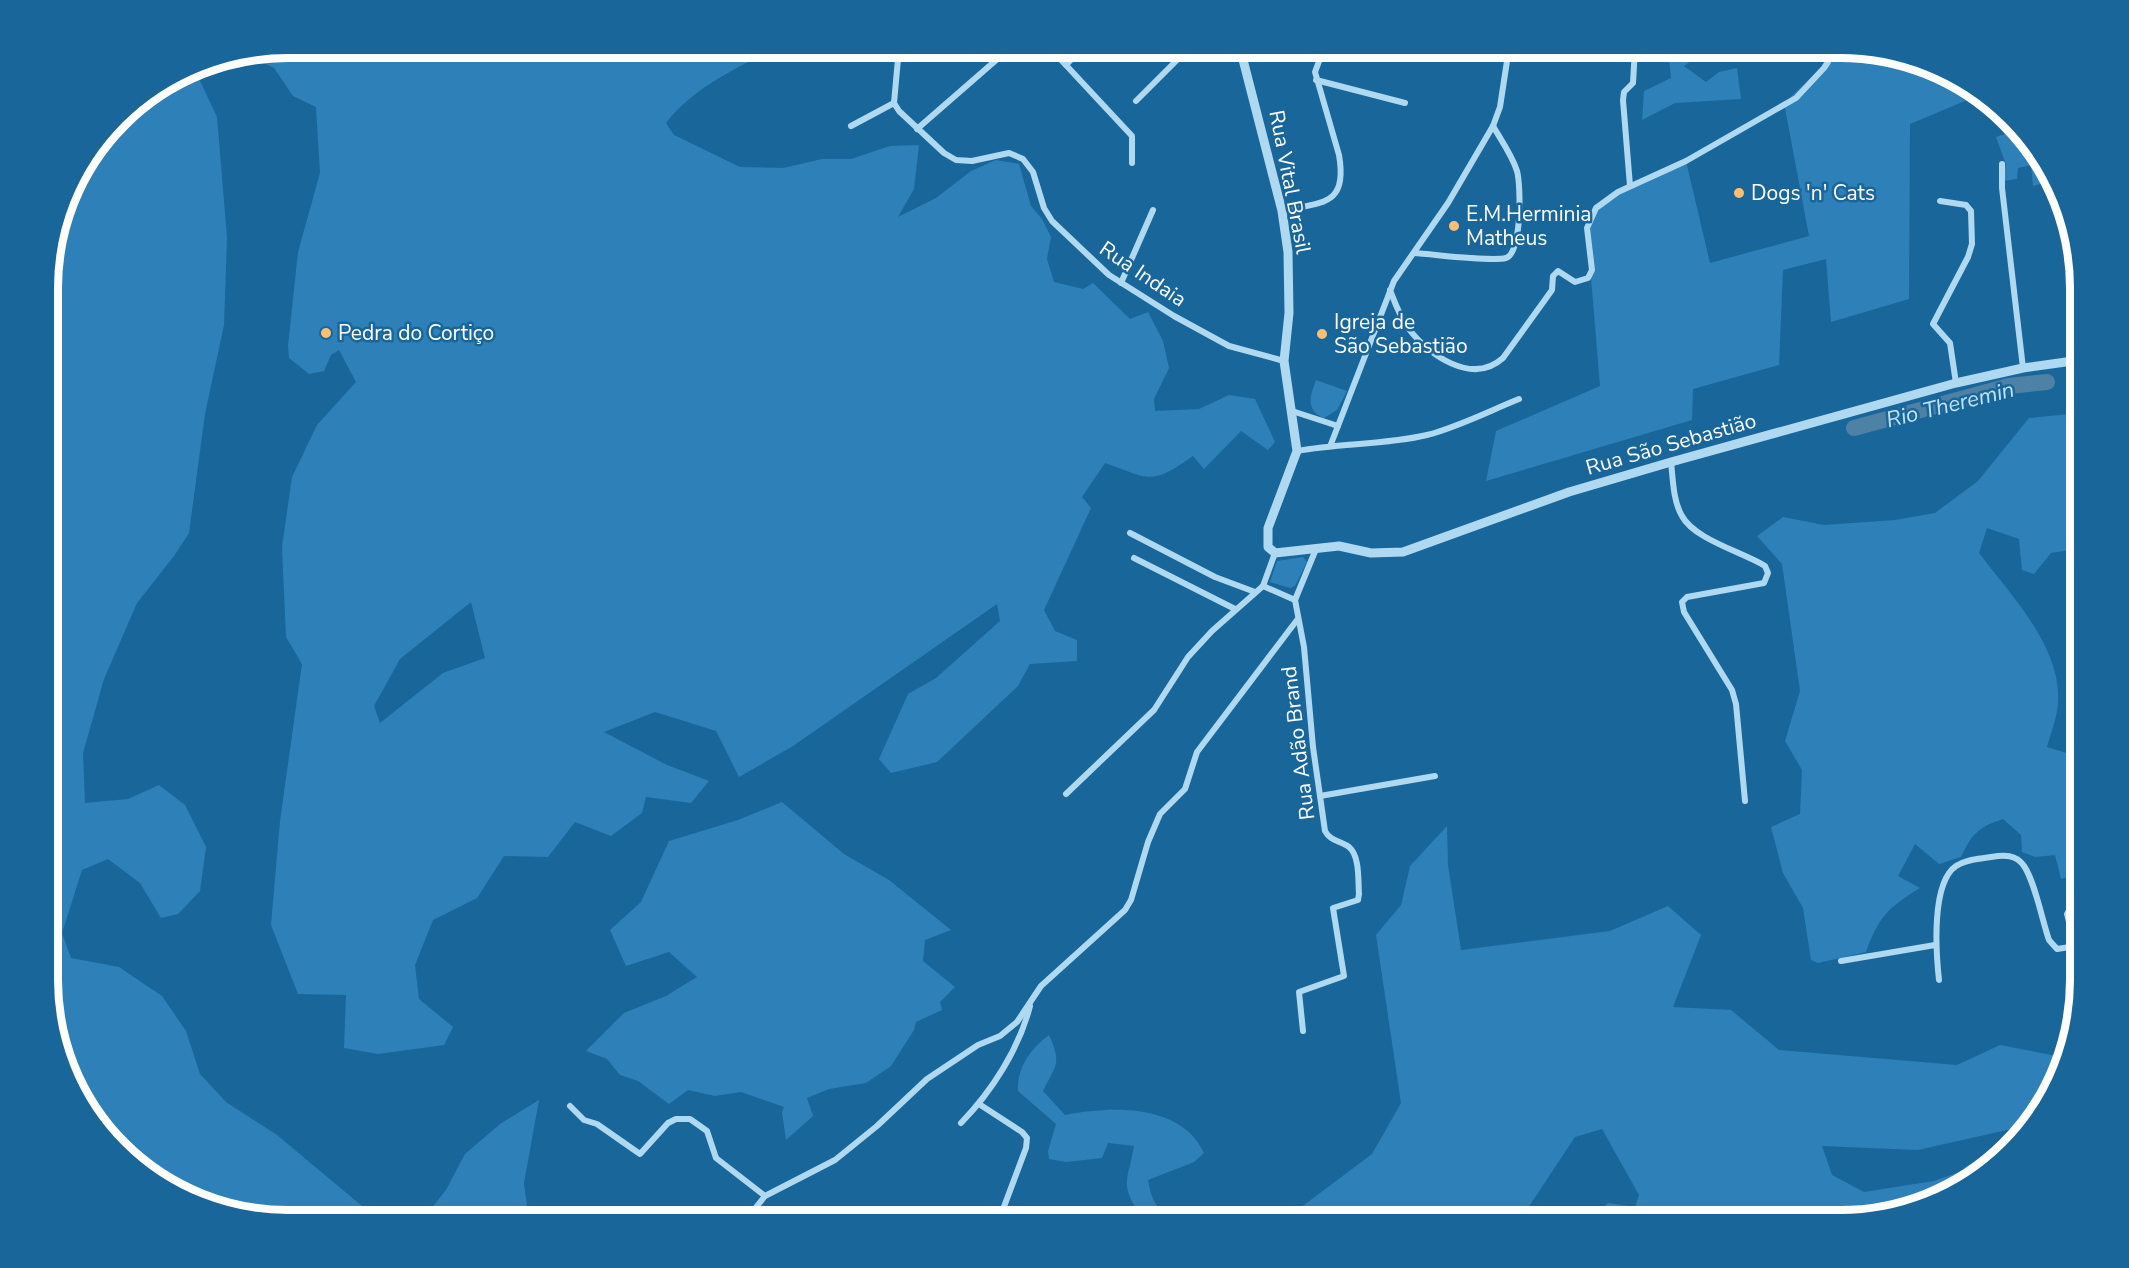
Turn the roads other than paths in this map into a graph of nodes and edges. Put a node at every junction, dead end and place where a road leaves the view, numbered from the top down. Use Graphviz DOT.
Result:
graph roads {
  1 [pos="897,58"];
  2 [pos="999,58"];
  3 [pos="1060,58"];
  4 [pos="1072,58"];
  5 [pos="1185,58"];
  6 [pos="1243,58"];
  7 [pos="1319,58"];
  8 [pos="1508,58"];
  9 [pos="1634,58"];
  10 [pos="1827,58"];
  11 [pos="1066,64"];
  12 [pos="1316,80"];
  13 [pos="1136,101"];
  14 [pos="894,103"];
  15 [pos="1405,103"];
  16 [pos="851,126"];
  17 [pos="1493,126"];
  18 [pos="917,129"];
  19 [pos="1132,163"];
  20 [pos="2002,164"];
  21 [pos="1630,186"];
  22 [pos="1940,201"];
  23 [pos="1153,210"];
  24 [pos="1282,211"];
  25 [pos="1414,253"];
  26 [pos="1121,283"];
  27 [pos="1390,290"];
  28 [pos="1284,361"];
  29 [pos="2070,361"];
  30 [pos="2023,368"];
  31 [pos="1956,383"];
  32 [pos="1519,399"];
  33 [pos="1292,411"];
  34 [pos="1338,426"];
  35 [pos="1331,444"];
  36 [pos="1297,451"];
  37 [pos="1671,462"];
  38 [pos="1130,533"];
  39 [pos="1316,549"];
  40 [pos="1275,553"];
  41 [pos="1134,558"];
  42 [pos="1263,586"];
  43 [pos="1255,592"];
  44 [pos="1295,600"];
  45 [pos="1235,609"];
  46 [pos="1297,620"];
  47 [pos="1435,776"];
  48 [pos="1066,794"];
  49 [pos="1320,796"];
  50 [pos="1745,801"];
  51 [pos="2070,909"];
  52 [pos="2070,926"];
  53 [pos="1935,945"];
  54 [pos="2070,947"];
  55 [pos="1841,961"];
  56 [pos="1939,980"];
  57 [pos="1031,1000"];
  58 [pos="1303,1031"];
  59 [pos="979,1104"];
  60 [pos="570,1106"];
  61 [pos="961,1123"];
  62 [pos="765,1196"];
  63 [pos="754,1210"];
  64 [pos="1003,1210"];
  1 -- 14 [label="street"];
  2 -- 18 [label="street"];
  3 -- 11 [label="street"];
  4 -- 11 [label="street"];
  5 -- 13 [label="street"];
  6 -- 24 [label="street, Rua Vital Brasil"];
  7 -- 12 [label="street"];
  8 -- 17 [label="street"];
  9 -- 21 [label="street"];
  10 -- 21 [label="street"];
  11 -- 19 [label="street"];
  12 -- 15 [label="street"];
  12 -- 24 [label="street"];
  14 -- 16 [label="street"];
  14 -- 18 [label="street, Rua Indaia"];
  17 -- 25 [label="street"];
  17 -- 25 [label="street"];
  18 -- 26 [label="street, Rua Indaia"];
  20 -- 30 [label="street"];
  21 -- 27 [label="street"];
  22 -- 31 [label="street"];
  23 -- 26 [label="street"];
  24 -- 28 [label="street, Rua Vital Brasil"];
  25 -- 27 [label="street"];
  26 -- 28 [label="street, Rua Indaia"];
  27 -- 34 [label="street"];
  28 -- 33 [label="street, Rua Vital Brasil"];
  29 -- 30 [label="street, Rua São Sebastião"];
  30 -- 31 [label="street, Rua São Sebastião"];
  31 -- 37 [label="street, Rua São Sebastião"];
  32 -- 35 [label="street"];
  33 -- 34 [label="street"];
  33 -- 36 [label="street, Rua Vital Brasil"];
  34 -- 35 [label="street"];
  35 -- 36 [label="street"];
  36 -- 40 [label="street"];
  37 -- 39 [label="street, Rua São Sebastião"];
  37 -- 50 [label="street"];
  38 -- 43 [label="street"];
  39 -- 40 [label="street, Rua São Sebastião"];
  39 -- 44 [label="street"];
  40 -- 42 [label="street"];
  41 -- 45 [label="street"];
  42 -- 43 [label="street"];
  42 -- 44 [label="street"];
  43 -- 45 [label="street"];
  44 -- 46 [label="street, Rua Adão Brand"];
  45 -- 48 [label="street"];
  46 -- 49 [label="street, Rua Adão Brand"];
  46 -- 57 [label="street"];
  47 -- 49 [label="street"];
  49 -- 58 [label="street, Rua Adão Brand"];
  51 -- 52 [label="street"];
  53 -- 54 [label="street"];
  53 -- 55 [label="street"];
  53 -- 56 [label="street"];
  57 -- 59 [label="street"];
  57 -- 62 [label="street"];
  59 -- 61 [label="street"];
  59 -- 64 [label="street"];
  60 -- 62 [label="street"];
  62 -- 63 [label="street"];
}
